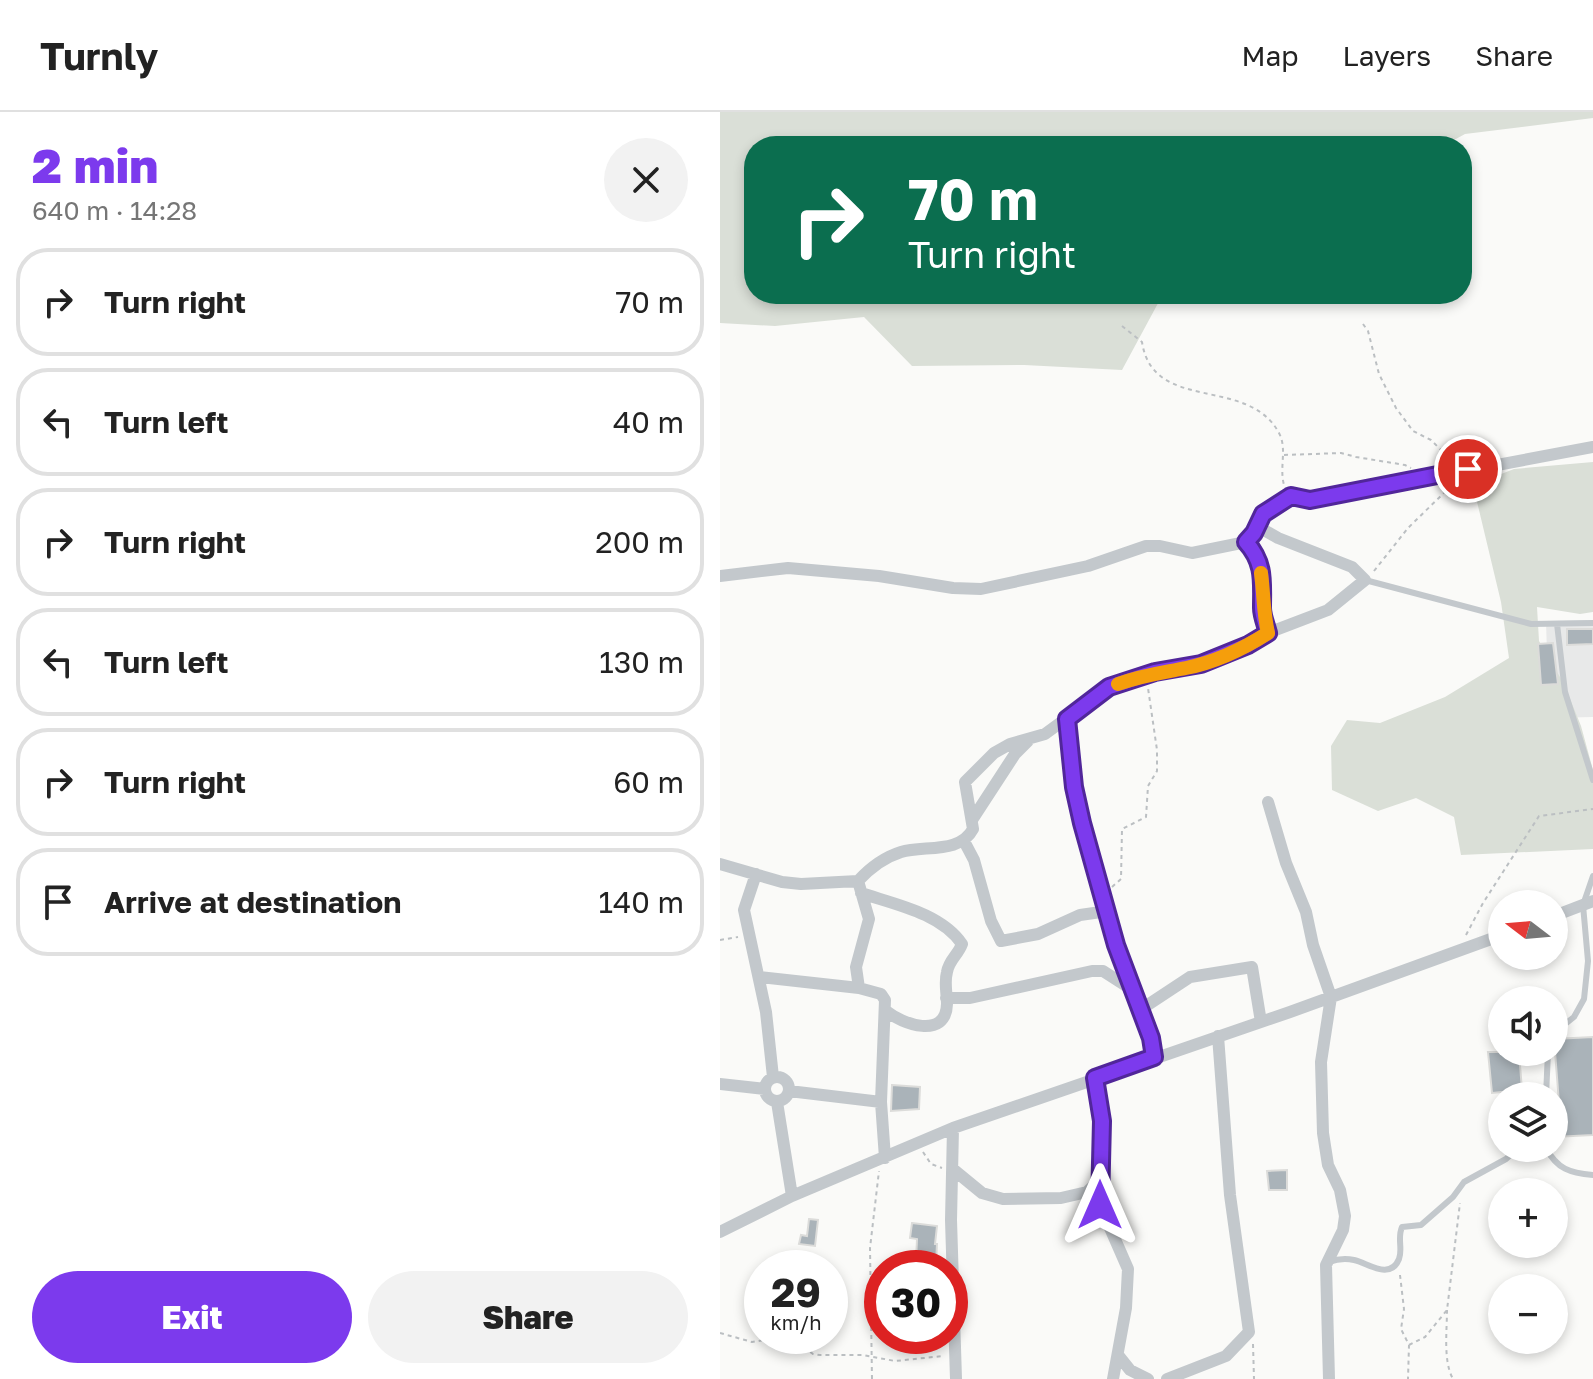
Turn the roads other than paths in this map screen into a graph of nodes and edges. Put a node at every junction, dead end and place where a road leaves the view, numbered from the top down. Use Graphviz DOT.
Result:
graph roads {
  1 [pos="1593,447"];
  2 [pos="1257,526"];
  3 [pos="1246,542"];
  4 [pos="720,576"];
  5 [pos="1365,580"];
  6 [pos="1593,623"];
  7 [pos="1557,624"];
  8 [pos="1268,633"];
  9 [pos="1067,719"];
  10 [pos="1031,739"];
  11 [pos="1593,780"];
  12 [pos="1268,802"];
  13 [pos="972,820"];
  14 [pos="964,841"];
  15 [pos="720,864"];
  16 [pos="756,874"];
  17 [pos="1593,876"];
  18 [pos="859,887"];
  19 [pos="1588,903"];
  20 [pos="1107,907"];
  21 [pos="1568,911"];
  22 [pos="1488,940"];
  23 [pos="760,977"];
  24 [pos="859,988"];
  25 [pos="1131,989"];
  26 [pos="1331,997"];
  27 [pos="946,998"];
  28 [pos="1140,1010"];
  29 [pos="886,1011"];
  30 [pos="1261,1022"];
  31 [pos="1568,1022"];
  32 [pos="1218,1036"];
  33 [pos="1154,1057"];
  34 [pos="773,1077"];
  35 [pos="1095,1078"];
  36 [pos="720,1084"];
  37 [pos="765,1089"];
  38 [pos="789,1091"];
  39 [pos="777,1102"];
  40 [pos="881,1102"];
  41 [pos="953,1128"];
  42 [pos="882,1160"];
  43 [pos="1501,1162"];
  44 [pos="1553,1162"];
  45 [pos="954,1170"];
  46 [pos="1593,1175"];
  47 [pos="1099,1181"];
  48 [pos="792,1196"];
  49 [pos="720,1232"];
  50 [pos="1326,1265"];
  51 [pos="1118,1355"];
  52 [pos="956,1379"];
  53 [pos="1113,1379"];
  54 [pos="1148,1379"];
  55 [pos="1167,1379"];
  56 [pos="1329,1379"];
  1 -- 2 [label="street"];
  2 -- 3 [label="street"];
  2 -- 5 [label="street"];
  3 -- 4 [label="street"];
  3 -- 8 [label="street"];
  5 -- 7 [label="lane"];
  5 -- 8 [label="street"];
  6 -- 7 [label="lane"];
  7 -- 11 [label="lane"];
  8 -- 9 [label="street"];
  9 -- 10 [label="street"];
  9 -- 20 [label="street"];
  10 -- 13 [label="street"];
  10 -- 13 [label="street"];
  12 -- 26 [label="street"];
  13 -- 14 [label="street"];
  14 -- 18 [label="street"];
  14 -- 20 [label="street"];
  15 -- 16 [label="street"];
  16 -- 18 [label="street"];
  16 -- 23 [label="street"];
  17 -- 19 [label="lane"];
  18 -- 24 [label="street"];
  18 -- 27 [label="street"];
  19 -- 21 [label="street"];
  19 -- 31 [label="lane"];
  20 -- 25 [label="street"];
  22 -- 26 [label="street"];
  23 -- 24 [label="street"];
  23 -- 34 [label="street"];
  24 -- 29 [label="street"];
  25 -- 27 [label="street"];
  25 -- 28 [label="street"];
  26 -- 30 [label="street"];
  26 -- 50 [label="street"];
  27 -- 29 [label="street"];
  28 -- 30 [label="street"];
  28 -- 33 [label="street"];
  29 -- 40 [label="street"];
  30 -- 32 [label="street"];
  32 -- 33 [label="street"];
  32 -- 55 [label="street"];
  33 -- 35 [label="street"];
  34 -- 37 [label="street"];
  34 -- 38 [label="street"];
  35 -- 41 [label="street"];
  35 -- 47 [label="street"];
  36 -- 37 [label="street"];
  37 -- 39 [label="street"];
  38 -- 39 [label="street"];
  38 -- 40 [label="street"];
  39 -- 48 [label="street"];
  40 -- 42 [label="street"];
  41 -- 42 [label="street"];
  41 -- 45 [label="street"];
  42 -- 48 [label="street"];
  43 -- 50 [label="lane"];
  44 -- 46 [label="lane"];
  45 -- 47 [label="street"];
  45 -- 52 [label="street"];
  47 -- 51 [label="street"];
  48 -- 49 [label="street"];
  50 -- 56 [label="street"];
  51 -- 53 [label="street"];
  51 -- 54 [label="street"];
}
